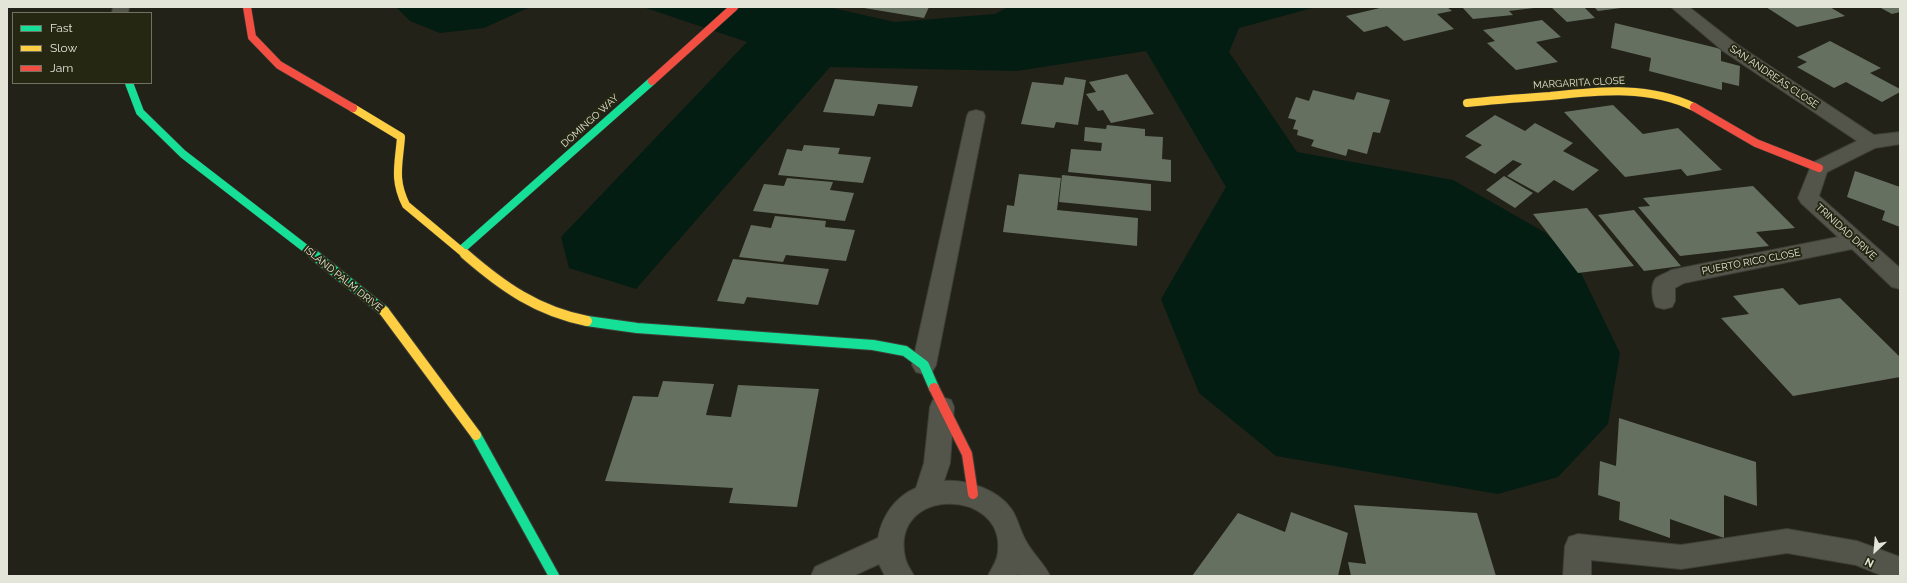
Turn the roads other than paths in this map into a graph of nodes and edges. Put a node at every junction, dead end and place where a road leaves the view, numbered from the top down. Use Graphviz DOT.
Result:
graph roads {
  1 [pos="247,7"];
  2 [pos="734,7"];
  3 [pos="1679,7"];
  4 [pos="129,84"];
  5 [pos="1466,103"];
  6 [pos="976,116"];
  7 [pos="1900,138"];
  8 [pos="1871,142"];
  9 [pos="1819,168"];
  10 [pos="1856,241"];
  11 [pos="461,250"];
  12 [pos="1900,281"];
  13 [pos="1664,301"];
  14 [pos="924,365"];
  15 [pos="942,408"];
  16 [pos="973,494"];
  17 [pos="927,495"];
  18 [pos="1013,545"];
  19 [pos="889,546"];
  20 [pos="1900,570"];
  21 [pos="554,576"];
  22 [pos="824,576"];
  23 [pos="900,576"];
  24 [pos="1002,576"];
  25 [pos="1036,576"];
  26 [pos="1576,576"];
  1 -- 11 [label="street"];
  2 -- 11 [label="street, DOMINGO WAY"];
  3 -- 8 [label="street, SAN ANDREAS CLOSE"];
  4 -- 21 [label="street, ISLAND PALM DRIVE"];
  5 -- 9 [label="street, MARGARITA CLOSE"];
  6 -- 14 [label="street"];
  7 -- 8 [label="street"];
  8 -- 9 [label="street"];
  9 -- 10 [label="street, TRINIDAD DRIVE"];
  10 -- 12 [label="street, TRINIDAD DRIVE"];
  10 -- 13 [label="street, PUERTO RICO CLOSE"];
  11 -- 14 [label="street"];
  14 -- 15 [label="street"];
  15 -- 16 [label="street"];
  15 -- 17 [label="street"];
  16 -- 17 [label="street"];
  16 -- 18 [label="street"];
  17 -- 19 [label="street"];
  18 -- 24 [label="street"];
  18 -- 25 [label="street"];
  19 -- 22 [label="street"];
  19 -- 23 [label="street"];
  20 -- 26 [label="street"];
}
